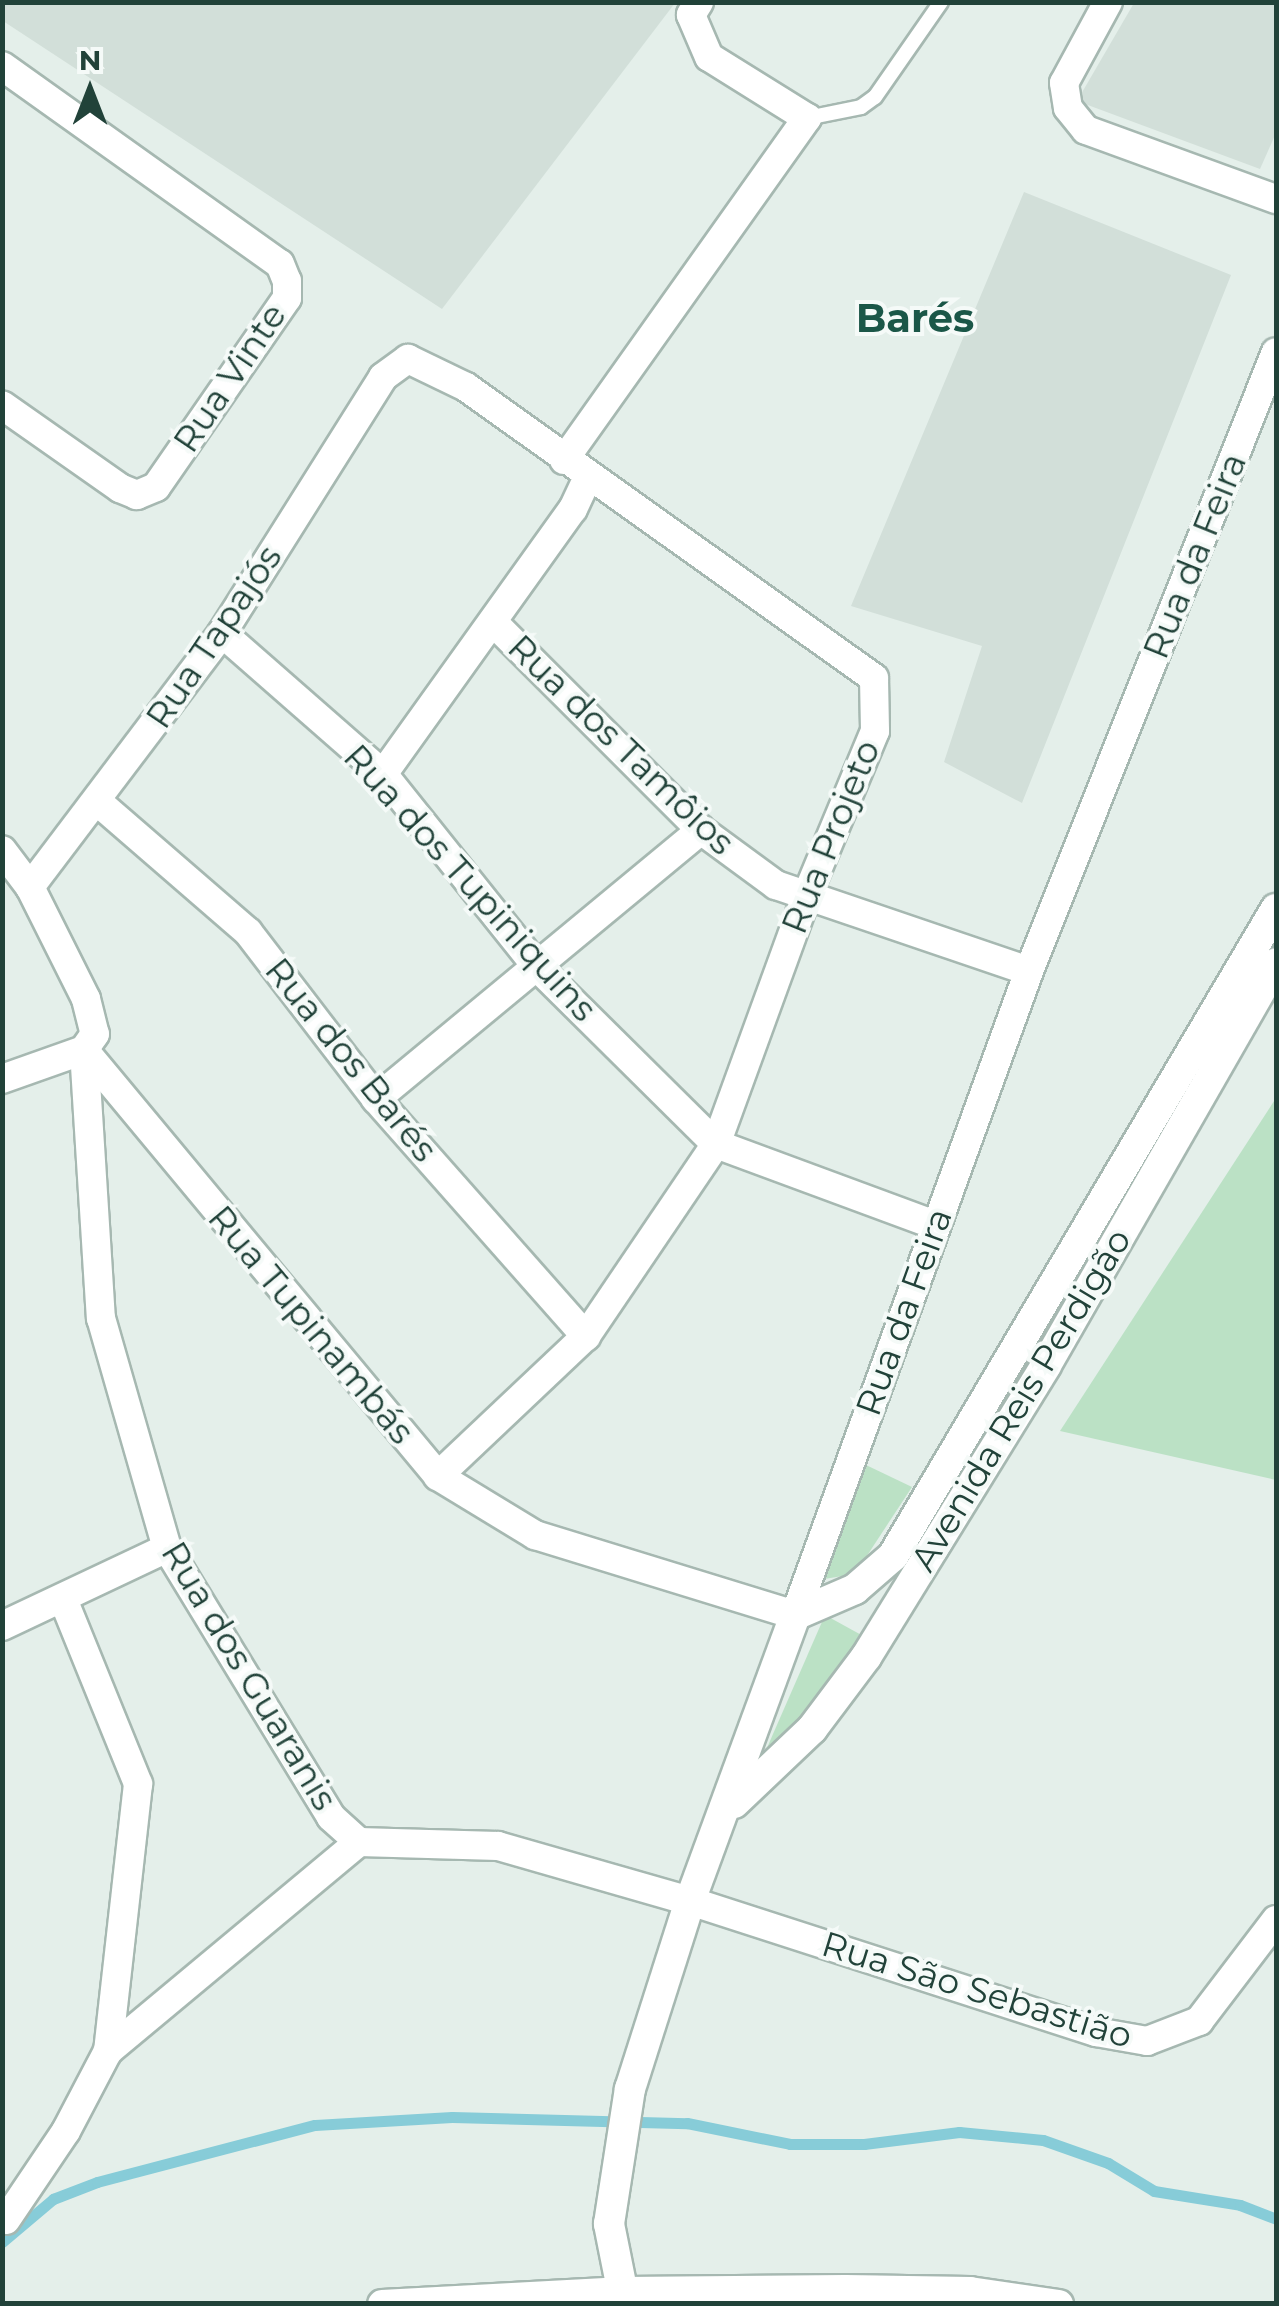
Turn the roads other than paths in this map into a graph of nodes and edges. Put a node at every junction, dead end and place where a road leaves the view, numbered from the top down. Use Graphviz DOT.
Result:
graph roads {
  1 [pos="700,2"];
  2 [pos="942,2"];
  3 [pos="1108,2"];
  4 [pos="2,66"];
  5 [pos="807,118"];
  6 [pos="1276,199"];
  7 [pos="1276,352"];
  8 [pos="384,376"];
  9 [pos="2,405"];
  10 [pos="564,460"];
  11 [pos="588,477"];
  12 [pos="493,622"];
  13 [pos="222,633"];
  14 [pos="384,774"];
  15 [pos="98,802"];
  16 [pos="701,830"];
  17 [pos="2,850"];
  18 [pos="30,887"];
  19 [pos="806,897"];
  20 [pos="1276,909"];
  21 [pos="1276,964"];
  22 [pos="538,968"];
  23 [pos="1030,971"];
  24 [pos="84,1050"];
  25 [pos="2,1079"];
  26 [pos="376,1099"];
  27 [pos="716,1144"];
  28 [pos="935,1225"];
  29 [pos="586,1336"];
  30 [pos="1033,1358"];
  31 [pos="438,1476"];
  32 [pos="167,1548"];
  33 [pos="64,1598"];
  34 [pos="795,1615"];
  35 [pos="2,1626"];
  36 [pos="729,1809"];
  37 [pos="359,1842"];
  38 [pos="690,1901"];
  39 [pos="1276,1920"];
  40 [pos="108,2050"];
  41 [pos="6,2220"];
  42 [pos="624,2297"];
  43 [pos="382,2304"];
  44 [pos="1059,2304"];
  1 -- 5 [label="street"];
  2 -- 5 [label="lane"];
  3 -- 6 [label="street"];
  4 -- 9 [label="street, Rua Vinte"];
  5 -- 10 [label="street"];
  7 -- 23 [label="street, Rua da Feira"];
  8 -- 10 [label="street, Rua Projeto"];
  8 -- 13 [label="street, Rua Tapajós"];
  10 -- 11 [label="street, Rua Projeto"];
  11 -- 12 [label="street"];
  11 -- 19 [label="street, Rua Projeto"];
  12 -- 14 [label="street"];
  12 -- 16 [label="street, Rua dos Tamôios"];
  13 -- 14 [label="street, Rua dos Tupiniquins"];
  13 -- 15 [label="street, Rua Tapajós"];
  14 -- 22 [label="street, Rua dos Tupiniquins"];
  15 -- 18 [label="street, Rua Tapajós"];
  15 -- 26 [label="street, Rua dos Barés"];
  16 -- 19 [label="street, Rua dos Tamôios"];
  16 -- 22 [label="street"];
  17 -- 18 [label="street"];
  18 -- 24 [label="street"];
  19 -- 23 [label="street, Rua dos Tamôios"];
  19 -- 27 [label="street, Rua Projeto"];
  20 -- 30 [label="street, Avenida Reis Perdigão"];
  21 -- 30 [label="street, Avenida Reis Perdigão"];
  22 -- 26 [label="street"];
  22 -- 27 [label="street, Rua dos Tupiniquins"];
  23 -- 28 [label="street, Rua da Feira"];
  24 -- 25 [label="street"];
  24 -- 31 [label="street, Rua Tupinambás"];
  24 -- 32 [label="street, Rua dos Guaranis"];
  26 -- 29 [label="street, Rua dos Barés"];
  27 -- 28 [label="street, Rua dos Tupiniquins"];
  27 -- 29 [label="street, Rua Projeto"];
  28 -- 34 [label="street, Rua da Feira"];
  29 -- 31 [label="street, Rua Projeto"];
  30 -- 34 [label="street, Avenida Reis Perdigão"];
  30 -- 36 [label="street, Avenida Reis Perdigão"];
  31 -- 34 [label="street, Rua Tupinambás"];
  32 -- 33 [label="street"];
  32 -- 37 [label="street, Rua dos Guaranis"];
  33 -- 35 [label="street"];
  33 -- 40 [label="street"];
  34 -- 36 [label="street, Rua da Feira"];
  36 -- 38 [label="street, Rua da Feira"];
  37 -- 38 [label="street, Rua dos Guaranis"];
  37 -- 40 [label="street"];
  38 -- 39 [label="street, Rua São Sebastião"];
  38 -- 42 [label="street, Rua da Feira"];
  40 -- 41 [label="street"];
  42 -- 43 [label="street"];
  42 -- 44 [label="street"];
}
